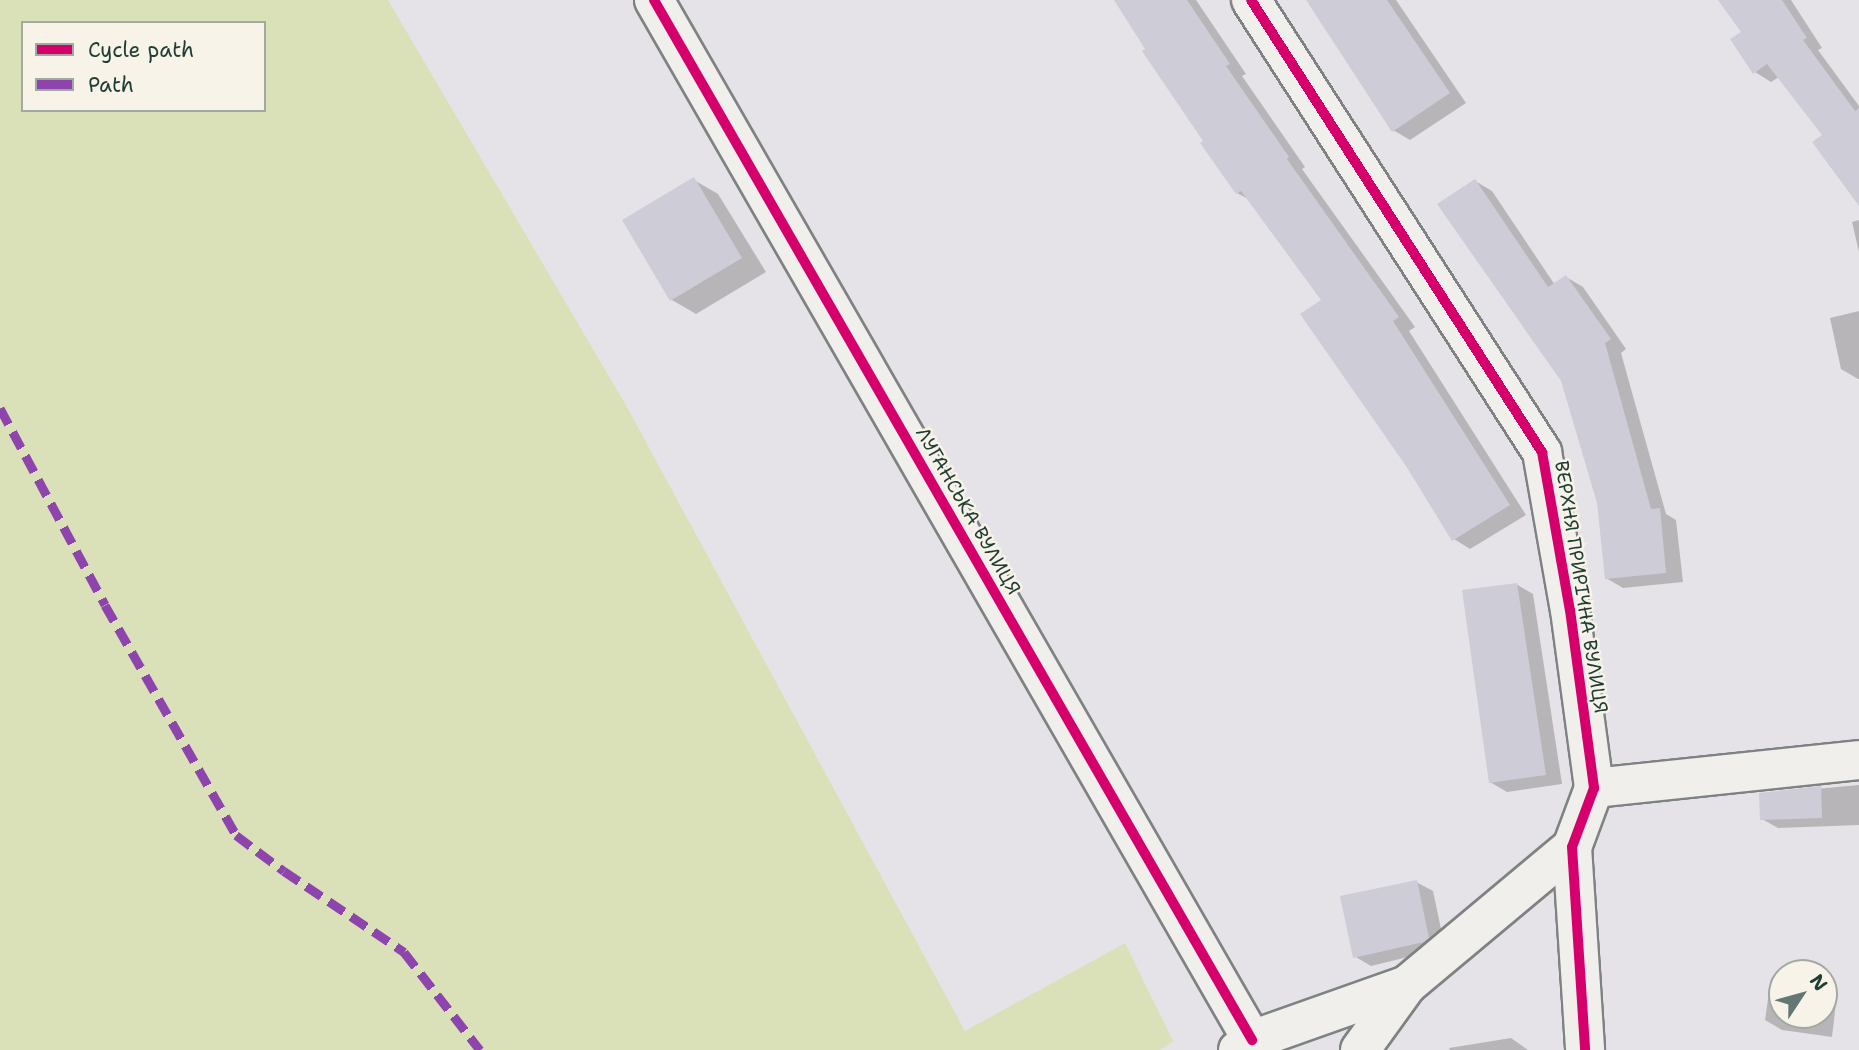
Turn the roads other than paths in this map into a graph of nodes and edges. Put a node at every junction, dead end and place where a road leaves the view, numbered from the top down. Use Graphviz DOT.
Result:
graph roads {
  1 [pos="654,0"];
  2 [pos="1251,0"];
  3 [pos="1859,760"];
  4 [pos="1594,788"];
  5 [pos="1572,847"];
  6 [pos="1407,985"];
  7 [pos="1245,1045"];
  8 [pos="1360,1050"];
  9 [pos="1585,1050"];
  1 -- 7 [label="street, ЛУГАНСЬКА ВУЛИЦЯ"];
  2 -- 4 [label="street, ВЕРХНЯ ПРИРІЧНА ВУЛИЦЯ"];
  3 -- 4 [label="street"];
  4 -- 5 [label="street, ВЕРХНЯ ПРИРІЧНА ВУЛИЦЯ"];
  5 -- 6 [label="street"];
  5 -- 9 [label="street, ВЕРХНЯ ПРИРІЧНА ВУЛИЦЯ"];
  6 -- 7 [label="street"];
  6 -- 8 [label="street"];
}
